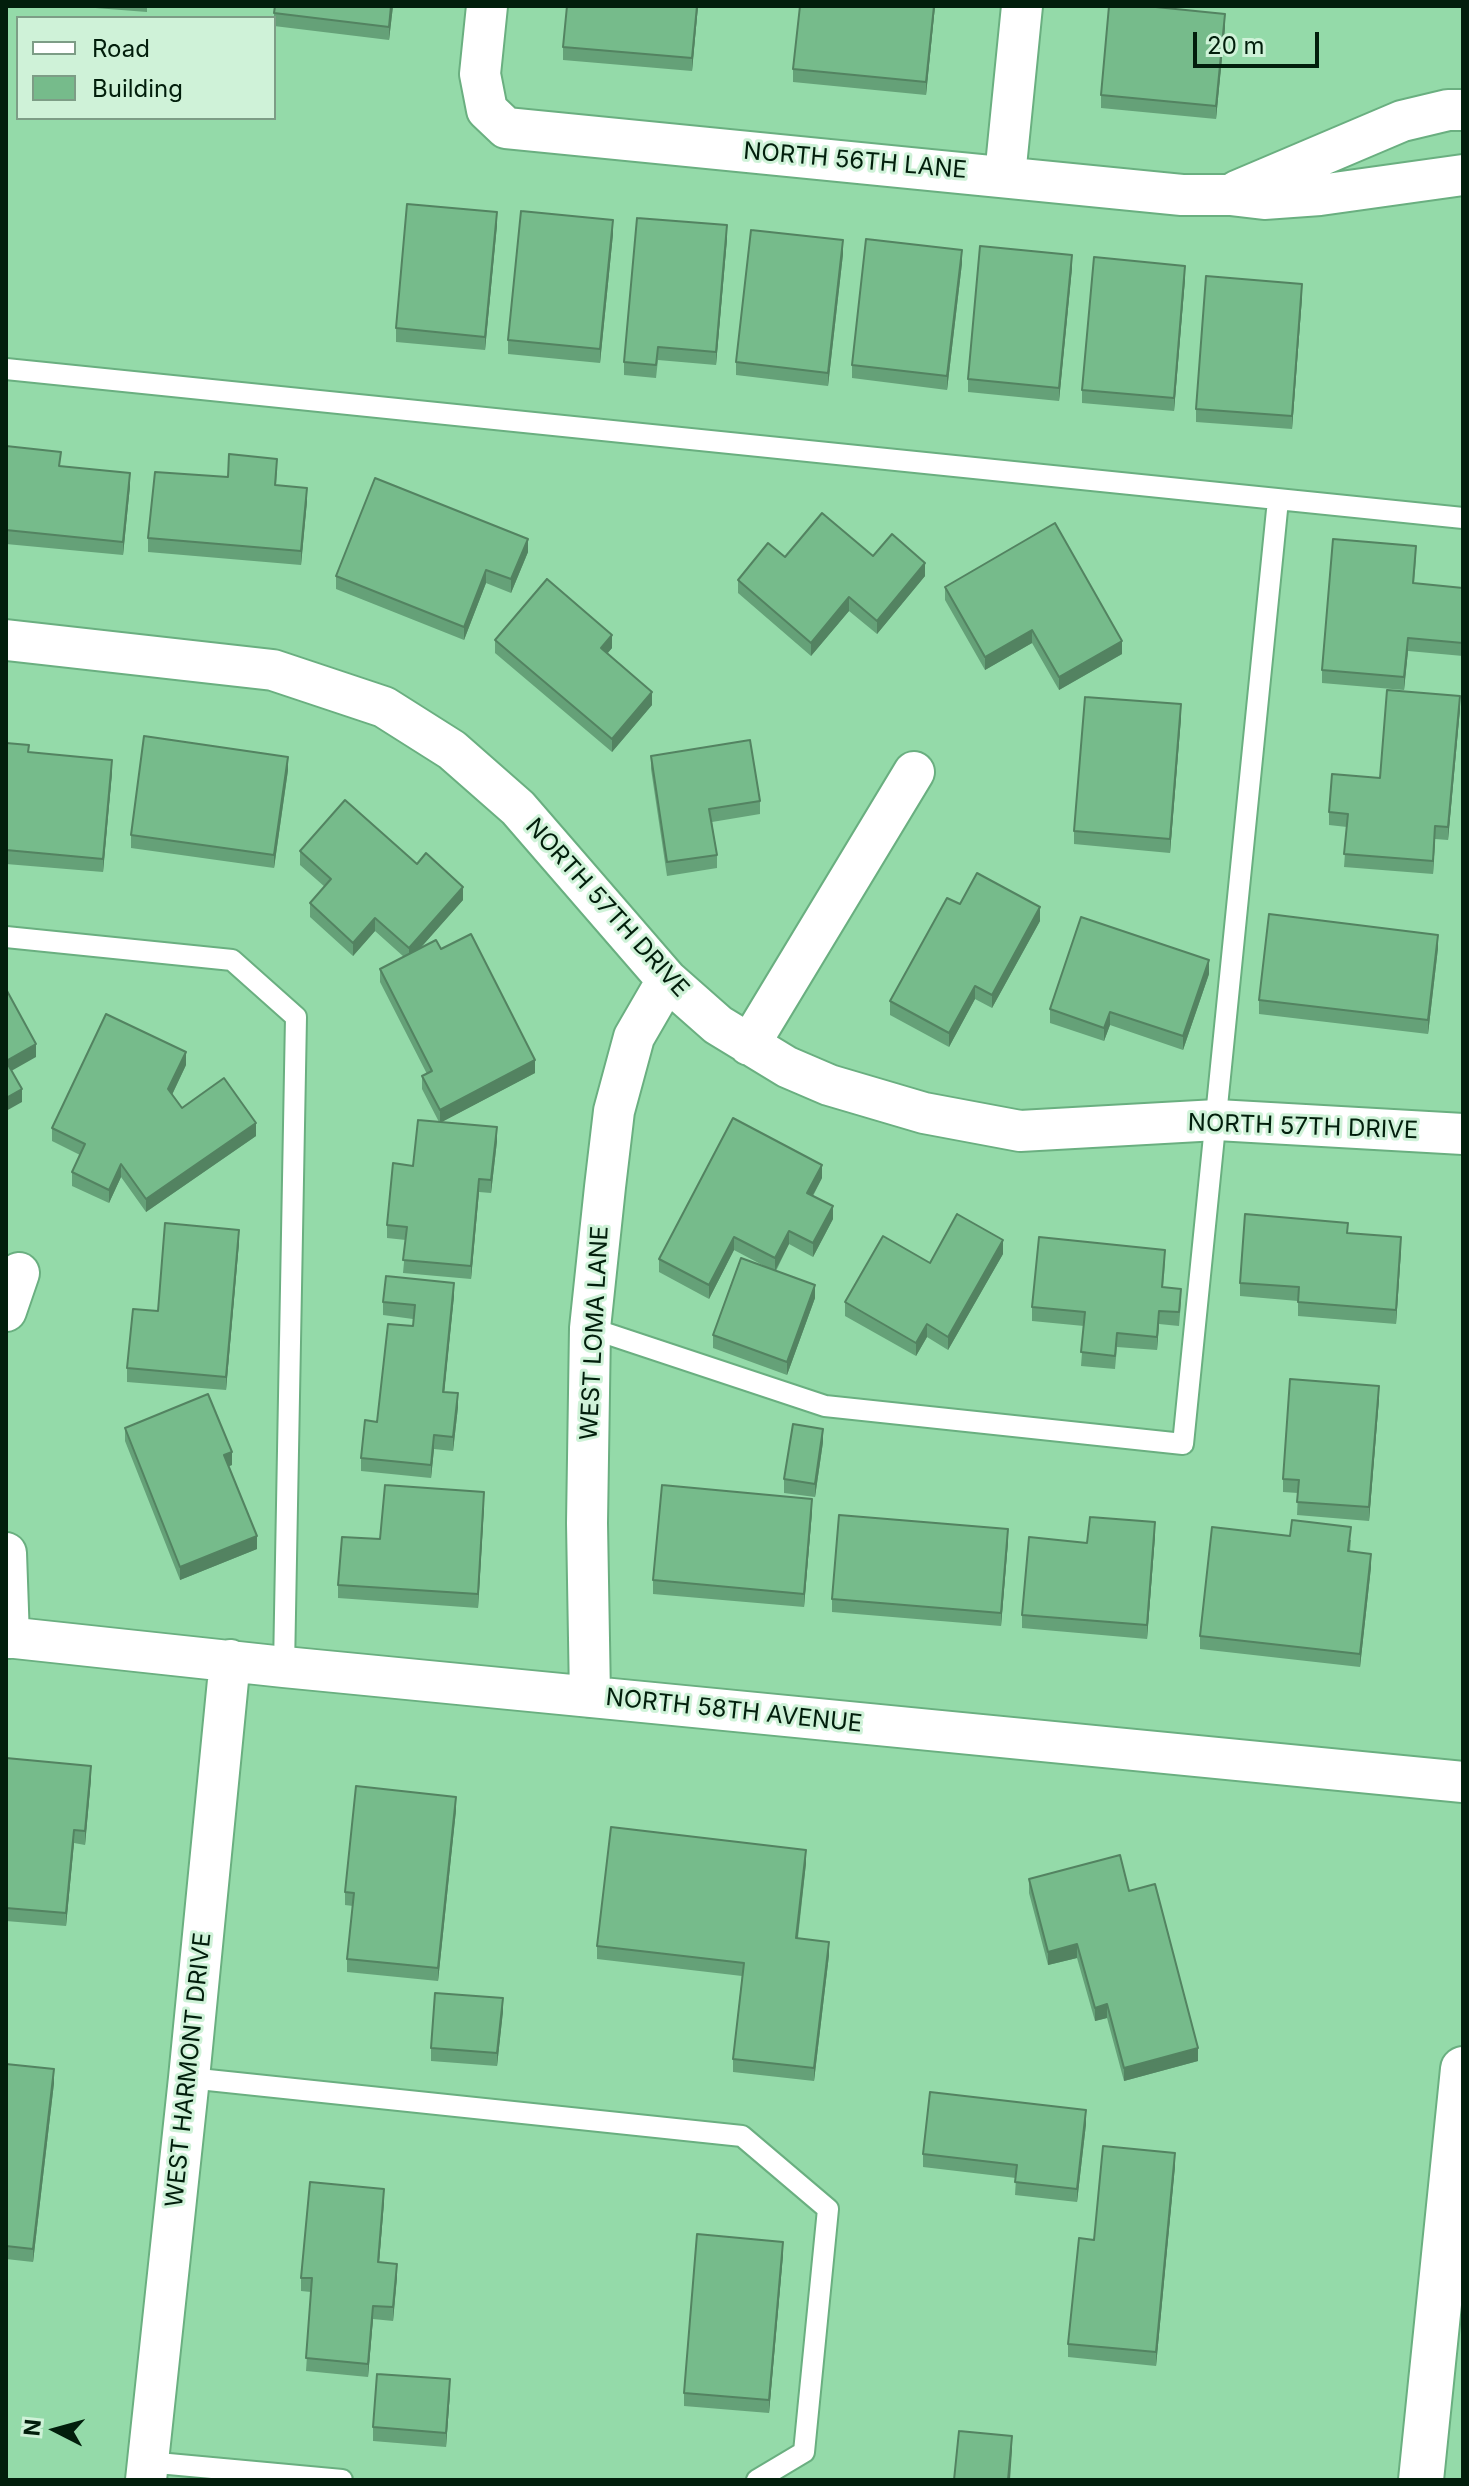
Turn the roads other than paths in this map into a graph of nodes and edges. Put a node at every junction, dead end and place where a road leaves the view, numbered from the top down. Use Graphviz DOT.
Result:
graph roads {
  1 [pos="487,6"];
  2 [pos="1022,6"];
  3 [pos="1463,110"];
  4 [pos="1463,175"];
  5 [pos="1005,176"];
  6 [pos="1230,195"];
  7 [pos="6,369"];
  8 [pos="1278,500"];
  9 [pos="1463,518"];
  10 [pos="6,640"];
  11 [pos="914,772"];
  12 [pos="6,937"];
  13 [pos="667,980"];
  14 [pos="749,1045"];
  15 [pos="1217,1120"];
  16 [pos="1463,1134"];
  17 [pos="19,1273"];
  18 [pos="6,1311"];
  19 [pos="590,1328"];
  20 [pos="6,1553"];
  21 [pos="8,1638"];
  22 [pos="230,1660"];
  23 [pos="284,1667"];
  24 [pos="590,1697"];
  25 [pos="1463,1782"];
  26 [pos="1463,2069"];
  27 [pos="189,2078"];
  28 [pos="146,2471"];
  29 [pos="342,2480"];
  30 [pos="757,2480"];
  31 [pos="1421,2480"];
  1 -- 5 [label="street, NORTH 56TH LANE"];
  2 -- 5 [label="street"];
  3 -- 6 [label="street, NORTH 56TH LANE"];
  4 -- 6 [label="street, NORTH 56TH LANE"];
  5 -- 6 [label="street, NORTH 56TH LANE"];
  7 -- 8 [label="lane"];
  8 -- 9 [label="lane"];
  8 -- 15 [label="lane"];
  10 -- 13 [label="street, NORTH 57TH DRIVE"];
  11 -- 14 [label="street"];
  12 -- 23 [label="lane"];
  13 -- 14 [label="street, NORTH 57TH DRIVE"];
  13 -- 19 [label="street, WEST LOMA LANE"];
  14 -- 15 [label="street, NORTH 57TH DRIVE"];
  15 -- 16 [label="street, NORTH 57TH DRIVE"];
  15 -- 19 [label="lane"];
  17 -- 18 [label="street"];
  19 -- 24 [label="street, WEST LOMA LANE"];
  20 -- 21 [label="street"];
  21 -- 22 [label="street, NORTH 58TH AVENUE"];
  22 -- 23 [label="street, NORTH 58TH AVENUE"];
  22 -- 27 [label="street, WEST HARMONT DRIVE"];
  23 -- 24 [label="street, NORTH 58TH AVENUE"];
  24 -- 25 [label="street, NORTH 58TH AVENUE"];
  26 -- 31 [label="main road"];
  27 -- 28 [label="street, WEST HARMONT DRIVE"];
  27 -- 30 [label="lane"];
  28 -- 29 [label="lane"];
}
